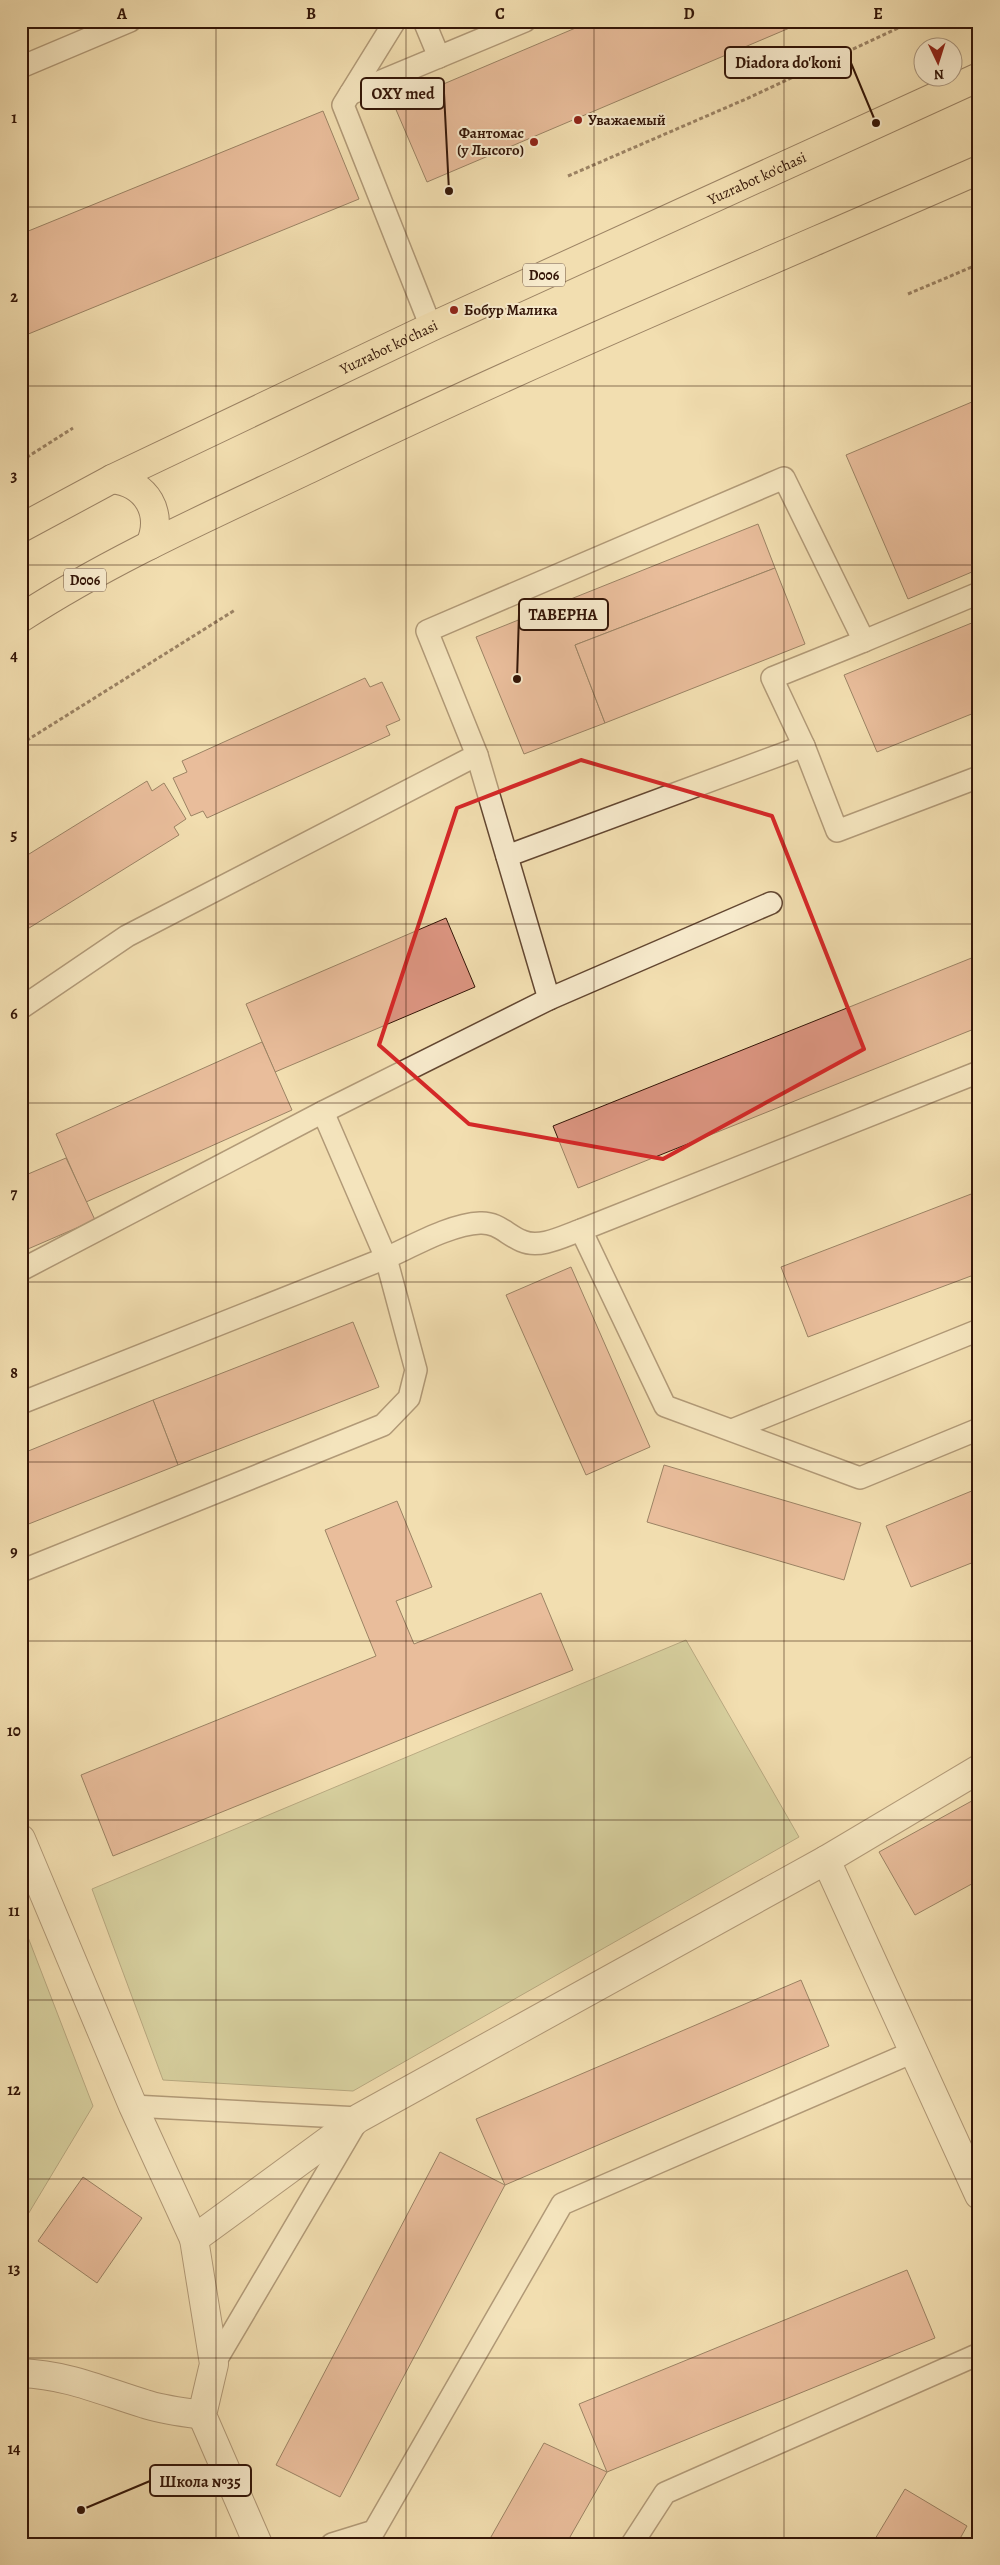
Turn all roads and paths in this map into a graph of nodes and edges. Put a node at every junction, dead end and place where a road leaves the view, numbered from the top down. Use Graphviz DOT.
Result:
graph roads {
  1 [pos="130,21"];
  2 [pos="395,21"];
  3 [pos="424,21"];
  4 [pos="525,21"];
  5 [pos="913,21"];
  6 [pos="439,57"];
  7 [pos="21,67"];
  8 [pos="979,77"];
  9 [pos="350,94"];
  10 [pos="979,170"];
  11 [pos="568,176"];
  12 [pos="979,264"];
  13 [pos="908,294"];
  14 [pos="431,327"];
  15 [pos="72,428"];
  16 [pos="21,461"];
  17 [pos="112,480"];
  18 [pos="21,528"];
  19 [pos="150,545"];
  20 [pos="979,593"];
  21 [pos="235,610"];
  22 [pos="21,618"];
  23 [pos="864,641"];
  24 [pos="21,744"];
  25 [pos="804,746"];
  26 [pos="477,755"];
  27 [pos="979,777"];
  28 [pos="507,856"];
  29 [pos="771,903"];
  30 [pos="549,999"];
  31 [pos="21,1008"];
  32 [pos="979,1072"];
  33 [pos="323,1112"];
  34 [pos="581,1230"];
  35 [pos="386,1258"];
  36 [pos="21,1270"];
  37 [pos="979,1330"];
  38 [pos="21,1403"];
  39 [pos="979,1429"];
  40 [pos="732,1430"];
  41 [pos="21,1571"];
  42 [pos="979,1769"];
  43 [pos="21,1839"];
  44 [pos="826,1860"];
  45 [pos="914,2052"];
  46 [pos="133,2106"];
  47 [pos="359,2118"];
  48 [pos="979,2195"];
  49 [pos="194,2239"];
  50 [pos="979,2354"];
  51 [pos="214,2364"];
  52 [pos="21,2373"];
  53 [pos="202,2415"];
  54 [pos="258,2544"];
  55 [pos="332,2544"];
  56 [pos="632,2544"];
  1 -- 7 [label="lane"];
  2 -- 9 [label="lane"];
  3 -- 6 [label="lane"];
  4 -- 6 [label="lane"];
  5 -- 11 [label="path"];
  6 -- 9 [label="lane"];
  8 -- 14 [label="main road, Yuzrabot ko'chasi / D006"];
  9 -- 14 [label="lane"];
  10 -- 19 [label="main road, D006"];
  12 -- 13 [label="path"];
  14 -- 17 [label="main road, Yuzrabot ko'chasi / D006"];
  15 -- 16 [label="path"];
  17 -- 18 [label="main road, Yuzrabot ko'chasi / D006"];
  17 -- 19 [label="main road"];
  19 -- 22 [label="main road, D006"];
  20 -- 23 [label="lane"];
  21 -- 24 [label="path"];
  23 -- 25 [label="lane"];
  23 -- 26 [label="lane"];
  25 -- 27 [label="lane"];
  25 -- 28 [label="lane"];
  26 -- 28 [label="lane"];
  26 -- 31 [label="lane"];
  28 -- 30 [label="lane"];
  29 -- 30 [label="lane"];
  30 -- 33 [label="lane"];
  32 -- 34 [label="lane"];
  33 -- 35 [label="lane"];
  33 -- 36 [label="lane"];
  34 -- 35 [label="lane"];
  34 -- 40 [label="lane"];
  35 -- 38 [label="lane"];
  35 -- 41 [label="lane"];
  37 -- 40 [label="lane"];
  39 -- 40 [label="lane"];
  42 -- 44 [label="street"];
  43 -- 46 [label="street"];
  44 -- 45 [label="street"];
  44 -- 47 [label="street"];
  45 -- 48 [label="street"];
  45 -- 55 [label="lane"];
  46 -- 47 [label="lane"];
  46 -- 49 [label="street"];
  47 -- 49 [label="street"];
  47 -- 51 [label="lane"];
  49 -- 51 [label="street"];
  50 -- 56 [label="lane"];
  51 -- 53 [label="street"];
  52 -- 53 [label="street"];
  53 -- 54 [label="street"];
}
